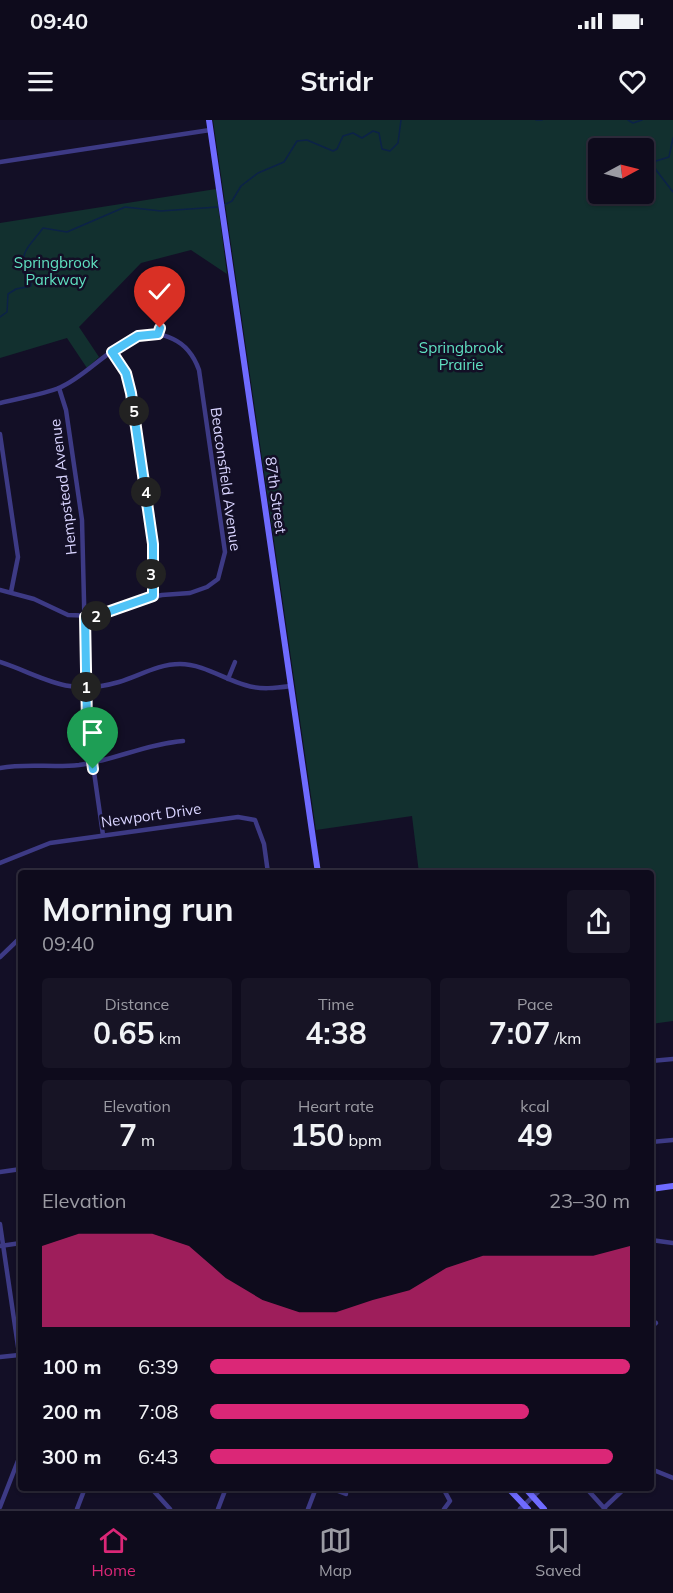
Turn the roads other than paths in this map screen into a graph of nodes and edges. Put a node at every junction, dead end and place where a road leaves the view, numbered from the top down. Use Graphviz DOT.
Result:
graph roads {
  1 [pos="209,120"];
  2 [pos="210,130"];
  3 [pos="0,162"];
  4 [pos="173,301"];
  5 [pos="158,334"];
  6 [pos="112,352"];
  7 [pos="59,388"];
  8 [pos="0,403"];
  9 [pos="0,434"];
  10 [pos="0,590"];
  11 [pos="11,592"];
  12 [pos="153,596"];
  13 [pos="85,617"];
  14 [pos="0,662"];
  15 [pos="235,662"];
  16 [pos="228,679"];
  17 [pos="291,686"];
  18 [pos="86,688"];
  19 [pos="183,741"];
  20 [pos="92,762"];
  21 [pos="0,768"];
  22 [pos="103,835"];
  23 [pos="0,863"];
  24 [pos="268,870"];
  25 [pos="318,870"];
  26 [pos="18,939"];
  27 [pos="1,953"];
  28 [pos="673,1059"];
  29 [pos="654,1061"];
  30 [pos="673,1140"];
  31 [pos="654,1142"];
  32 [pos="18,1169"];
  33 [pos="0,1172"];
  34 [pos="673,1186"];
  35 [pos="654,1189"];
  36 [pos="0,1224"];
  37 [pos="654,1241"];
  38 [pos="18,1243"];
  39 [pos="673,1244"];
  40 [pos="2,1246"];
  41 [pos="18,1319"];
  42 [pos="14,1320"];
  43 [pos="18,1347"];
  44 [pos="18,1354"];
  45 [pos="0,1357"];
  46 [pos="18,1461"];
  47 [pos="654,1470"];
  48 [pos="673,1478"];
  49 [pos="84,1491"];
  50 [pos="154,1491"];
  51 [pos="225,1491"];
  52 [pos="315,1491"];
  53 [pos="338,1491"];
  54 [pos="445,1491"];
  55 [pos="510,1491"];
  56 [pos="528,1491"];
  57 [pos="539,1491"];
  58 [pos="589,1491"];
  59 [pos="622,1491"];
  60 [pos="346,1494"];
  61 [pos="533,1497"];
  62 [pos="0,1507"];
  63 [pos="524,1508"];
  64 [pos="605,1508"];
  65 [pos="77,1509"];
  66 [pos="170,1509"];
  67 [pos="218,1509"];
  68 [pos="308,1509"];
  69 [pos="444,1509"];
  70 [pos="544,1509"];
  1 -- 2 [label="street, 87th Street"];
  2 -- 3 [label="street"];
  2 -- 17 [label="street, 87th Street"];
  4 -- 5 [label="street"];
  5 -- 6 [label="street"];
  5 -- 12 [label="street, Beaconsfield Avenue"];
  6 -- 7 [label="street"];
  6 -- 12 [label="street"];
  7 -- 8 [label="street"];
  7 -- 13 [label="street, Hempstead Avenue"];
  9 -- 11 [label="street"];
  10 -- 11 [label="street"];
  11 -- 13 [label="street"];
  12 -- 13 [label="street, Beaconsfield Avenue"];
  13 -- 18 [label="street, Hempstead Avenue"];
  14 -- 18 [label="street"];
  15 -- 16 [label="street"];
  16 -- 17 [label="street"];
  16 -- 18 [label="street"];
  17 -- 25 [label="street, 87th Street"];
  18 -- 20 [label="street, Hempstead Avenue"];
  19 -- 20 [label="street"];
  20 -- 21 [label="street"];
  20 -- 22 [label="street, Hempstead Avenue"];
  22 -- 23 [label="street, Newport Drive"];
  22 -- 24 [label="street, Newport Drive"];
  26 -- 27 [label="street"];
  28 -- 29 [label="street"];
  30 -- 31 [label="street"];
  32 -- 33 [label="street"];
  34 -- 35 [label="street"];
  36 -- 40 [label="street"];
  37 -- 39 [label="street"];
  38 -- 40 [label="street"];
  40 -- 42 [label="street"];
  41 -- 42 [label="street"];
  42 -- 43 [label="street"];
  44 -- 45 [label="street"];
  46 -- 62 [label="street"];
  47 -- 48 [label="street"];
  49 -- 65 [label="street"];
  50 -- 66 [label="street"];
  51 -- 67 [label="street"];
  52 -- 68 [label="street"];
  53 -- 60 [label="street"];
  54 -- 69 [label="street"];
  55 -- 63 [label="street"];
  56 -- 61 [label="street"];
  57 -- 61 [label="street"];
  58 -- 64 [label="street"];
  59 -- 64 [label="street"];
  61 -- 63 [label="street"];
  61 -- 70 [label="street"];
}
